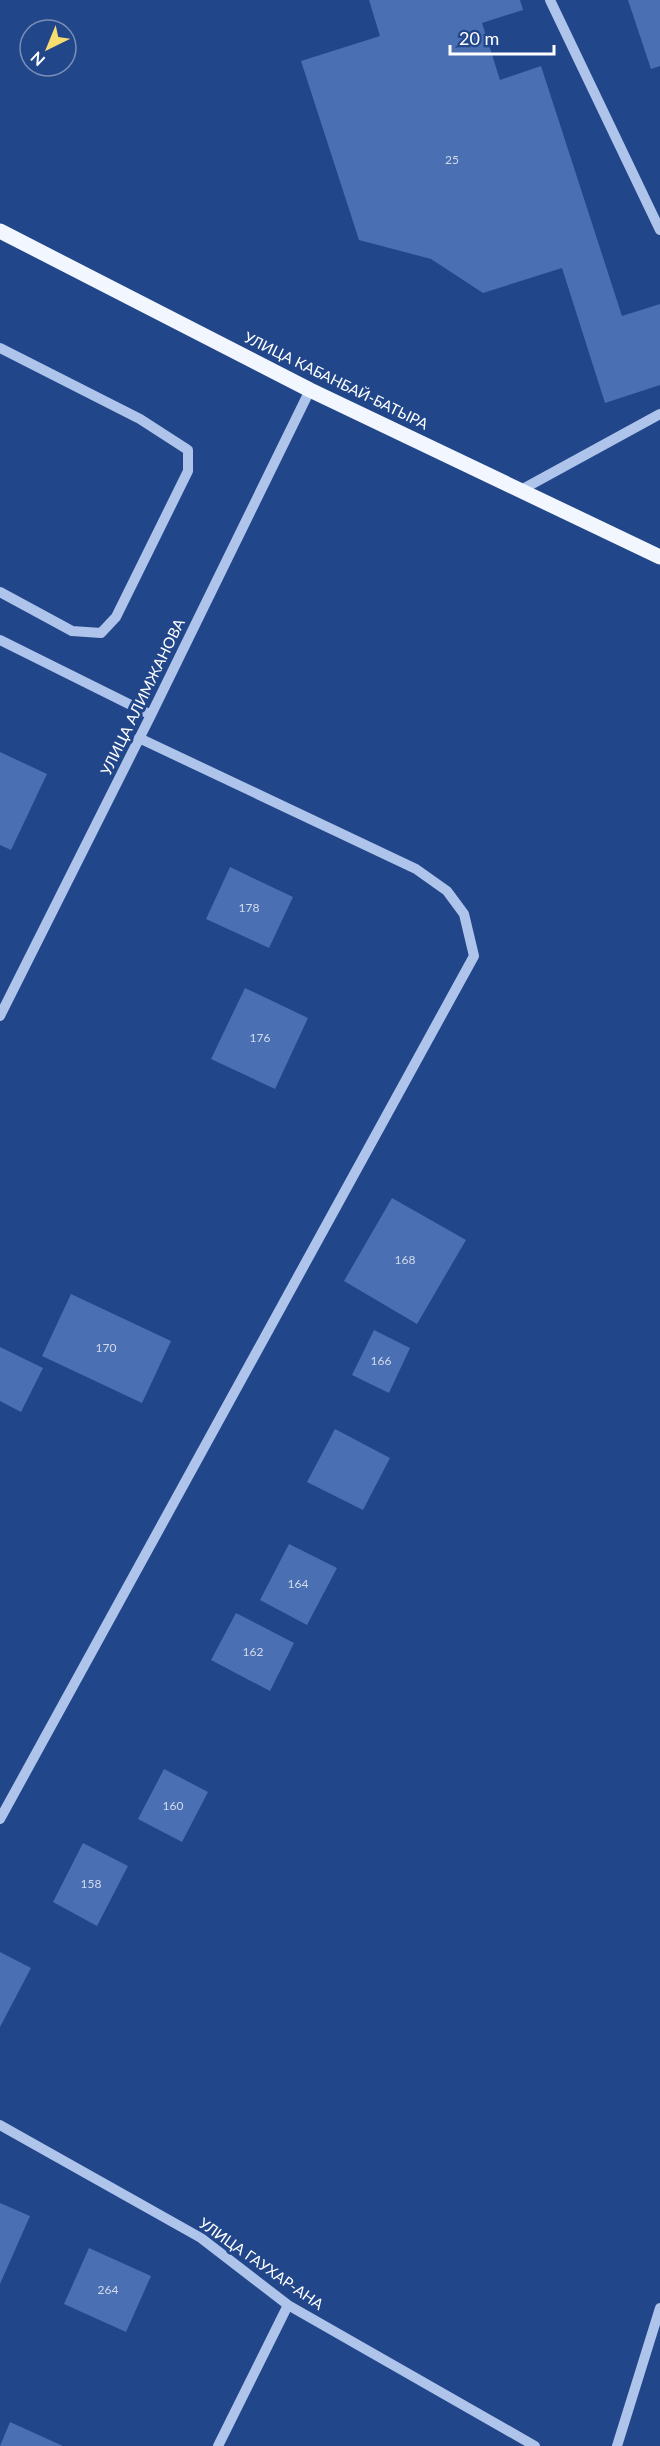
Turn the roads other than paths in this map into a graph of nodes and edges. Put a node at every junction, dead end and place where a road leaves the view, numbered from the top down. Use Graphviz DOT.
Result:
graph roads {
  1 [pos="550,0"];
  2 [pos="660,230"];
  3 [pos="0,231"];
  4 [pos="0,348"];
  5 [pos="310,390"];
  6 [pos="660,414"];
  7 [pos="522,490"];
  8 [pos="660,557"];
  9 [pos="0,592"];
  10 [pos="0,640"];
  11 [pos="151,715"];
  12 [pos="139,738"];
  13 [pos="0,1016"];
  14 [pos="0,1819"];
  15 [pos="0,2125"];
  16 [pos="288,2305"];
  17 [pos="660,2308"];
  18 [pos="218,2446"];
  19 [pos="535,2446"];
  20 [pos="617,2446"];
  1 -- 2 [label="street"];
  3 -- 5 [label="main road, УЛИЦА КАБАНБАЙ-БАТЫРА"];
  4 -- 9 [label="street"];
  5 -- 7 [label="main road, УЛИЦА КАБАНБАЙ-БАТЫРА"];
  5 -- 11 [label="street, УЛИЦА АЛИМЖАНОВА"];
  6 -- 7 [label="street"];
  7 -- 8 [label="main road, УЛИЦА КАБАНБАЙ-БАТЫРА"];
  10 -- 11 [label="street"];
  11 -- 12 [label="street, УЛИЦА АЛИМЖАНОВА"];
  12 -- 13 [label="street, УЛИЦА АЛИМЖАНОВА"];
  12 -- 14 [label="street"];
  15 -- 16 [label="street, УЛИЦА ГАУХАР-АНА"];
  16 -- 18 [label="street"];
  16 -- 19 [label="street, УЛИЦА ГАУХАР-АНА"];
  17 -- 20 [label="street"];
}
